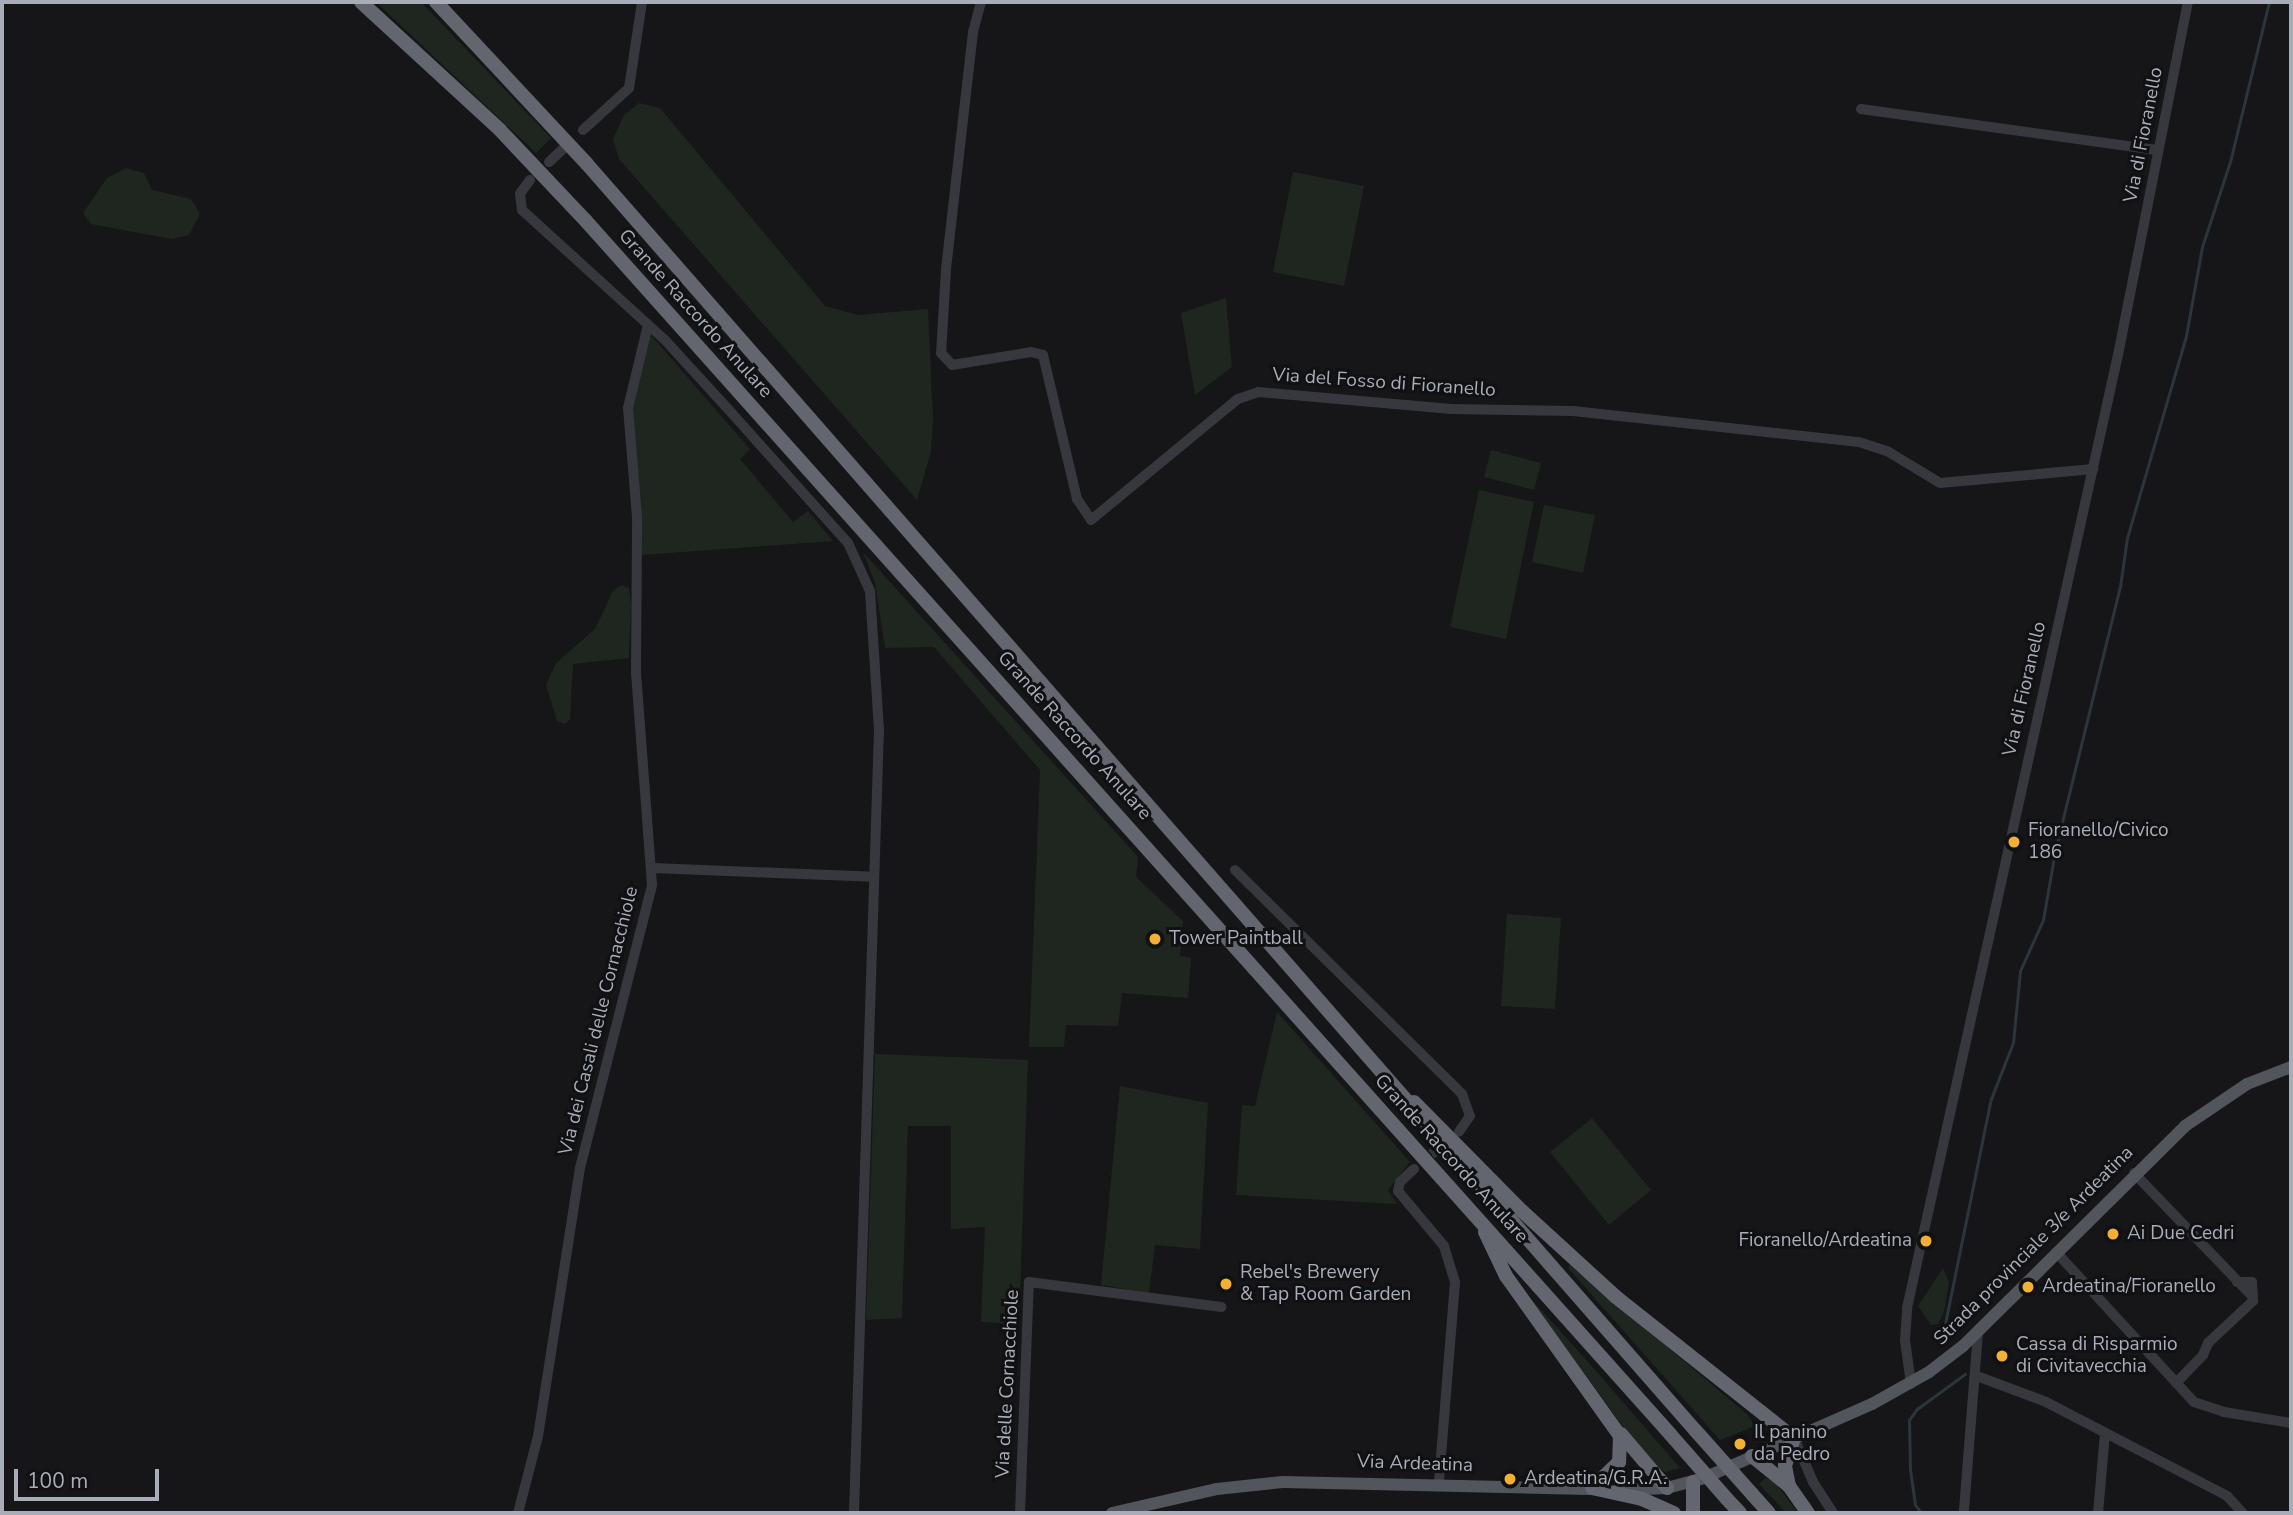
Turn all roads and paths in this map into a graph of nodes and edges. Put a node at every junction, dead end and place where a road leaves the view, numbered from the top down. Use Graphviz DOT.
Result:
graph roads {
  1 [pos="361,2"];
  2 [pos="436,2"];
  3 [pos="642,2"];
  4 [pos="981,2"];
  5 [pos="2188,2"];
  6 [pos="1861,109"];
  7 [pos="583,130"];
  8 [pos="565,147"];
  9 [pos="2158,150"];
  10 [pos="549,162"];
  11 [pos="530,180"];
  12 [pos="648,325"];
  13 [pos="2093,469"];
  14 [pos="653,868"];
  15 [pos="1235,870"];
  16 [pos="874,877"];
  17 [pos="2291,1067"];
  18 [pos="1386,1080"];
  19 [pos="1459,1132"];
  20 [pos="1414,1168"];
  21 [pos="2134,1173"];
  22 [pos="1479,1219"];
  23 [pos="2056,1252"];
  24 [pos="1221,1307"];
  25 [pos="1978,1332"];
  26 [pos="1977,1376"];
  27 [pos="2176,1383"];
  28 [pos="1911,1384"];
  29 [pos="1612,1422"];
  30 [pos="2291,1423"];
  31 [pos="2105,1433"];
  32 [pos="1794,1438"];
  33 [pos="1752,1455"];
  34 [pos="1693,1482"];
  35 [pos="1438,1483"];
  36 [pos="1789,1486"];
  37 [pos="1592,1488"];
  38 [pos="1667,1488"];
  39 [pos="1964,1510"];
  40 [pos="518,1513"];
  41 [pos="854,1513"];
  42 [pos="1020,1513"];
  43 [pos="1112,1513"];
  44 [pos="1674,1513"];
  45 [pos="1693,1513"];
  46 [pos="1740,1513"];
  47 [pos="1769,1513"];
  48 [pos="1808,1513"];
  49 [pos="1833,1513"];
  50 [pos="2098,1513"];
  51 [pos="2243,1513"];
  1 -- 22 [label="highway, Grande Raccordo Anulare"];
  2 -- 18 [label="highway, Grande Raccordo Anulare"];
  3 -- 7 [label="street"];
  4 -- 13 [label="street, Via del Fosso di Fioranello"];
  5 -- 9 [label="street, Via di Fioranello"];
  6 -- 9 [label="street"];
  8 -- 10 [label="street"];
  9 -- 13 [label="street, Via di Fioranello"];
  11 -- 12 [label="street"];
  12 -- 14 [label="street, Via dei Casali delle Cornacchiole"];
  12 -- 16 [label="street"];
  13 -- 28 [label="street, Via di Fioranello"];
  14 -- 16 [label="street"];
  14 -- 40 [label="street, Via dei Casali delle Cornacchiole"];
  15 -- 19 [label="street"];
  16 -- 41 [label="street"];
  17 -- 21 [label="main road, Strada provinciale 3/e Ardeatina"];
  18 -- 32 [label="highway"];
  18 -- 47 [label="highway, Grande Raccordo Anulare, bridge"];
  20 -- 35 [label="street"];
  21 -- 23 [label="main road, Strada provinciale 3/e Ardeatina"];
  21 -- 27 [label="street"];
  22 -- 29 [label="highway"];
  22 -- 46 [label="highway, Grande Raccordo Anulare, bridge"];
  23 -- 25 [label="main road, Strada provinciale 3/e Ardeatina"];
  23 -- 27 [label="street"];
  24 -- 42 [label="street, Via delle Cornacchiole"];
  25 -- 26 [label="street"];
  25 -- 28 [label="main road, Strada provinciale 3/e Ardeatina"];
  26 -- 31 [label="street"];
  26 -- 39 [label="street"];
  27 -- 30 [label="street"];
  28 -- 32 [label="main road, Strada provinciale 3/e Ardeatina"];
  29 -- 37 [label="highway"];
  29 -- 38 [label="highway"];
  31 -- 50 [label="street"];
  31 -- 51 [label="street"];
  32 -- 33 [label="main road, Via Ardeatina"];
  32 -- 36 [label="highway"];
  32 -- 49 [label="street"];
  33 -- 34 [label="main road, Via Ardeatina"];
  33 -- 36 [label="highway"];
  34 -- 38 [label="main road, Via Ardeatina"];
  34 -- 45 [label="highway"];
  35 -- 37 [label="main road, Via Ardeatina"];
  35 -- 43 [label="main road, Via Ardeatina"];
  36 -- 48 [label="highway"];
  37 -- 38 [label="main road, Via Ardeatina"];
  37 -- 44 [label="highway"];
}
